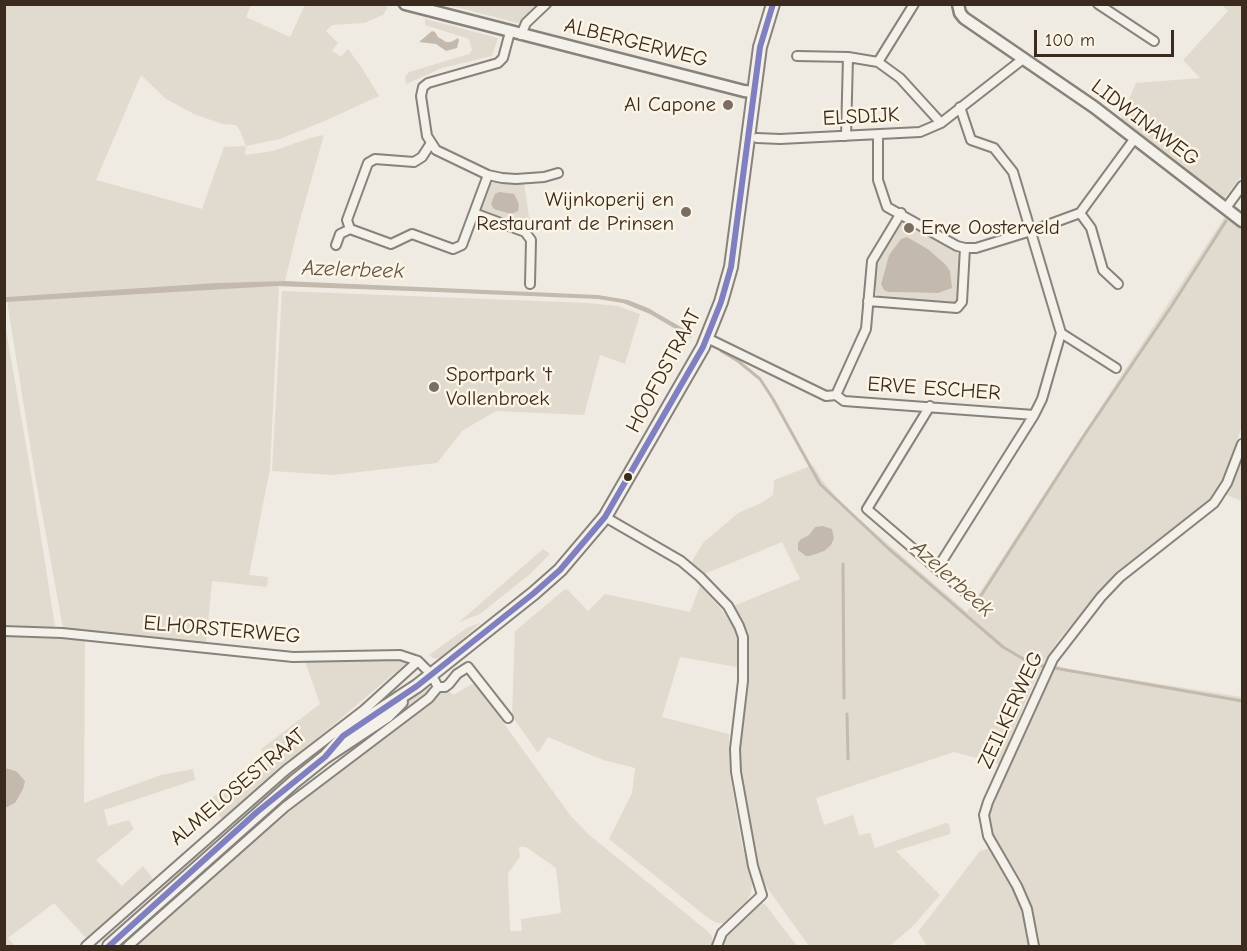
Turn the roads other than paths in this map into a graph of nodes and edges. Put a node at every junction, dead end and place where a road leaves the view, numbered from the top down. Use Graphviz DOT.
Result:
graph roads {
  1 [pos="405,4"];
  2 [pos="546,4"];
  3 [pos="773,4"];
  4 [pos="914,4"];
  5 [pos="1098,4"];
  6 [pos="958,5"];
  7 [pos="516,34"];
  8 [pos="1154,41"];
  9 [pos="797,56"];
  10 [pos="848,57"];
  11 [pos="1023,59"];
  12 [pos="878,62"];
  13 [pos="753,92"];
  14 [pos="960,107"];
  15 [pos="941,123"];
  16 [pos="878,135"];
  17 [pos="846,136"];
  18 [pos="757,138"];
  19 [pos="1135,138"];
  20 [pos="430,143"];
  21 [pos="558,173"];
  22 [pos="488,175"];
  23 [pos="1242,186"];
  24 [pos="1226,208"];
  25 [pos="474,213"];
  26 [pos="901,213"];
  27 [pos="1080,213"];
  28 [pos="1242,220"];
  29 [pos="350,229"];
  30 [pos="1031,231"];
  31 [pos="336,245"];
  32 [pos="965,248"];
  33 [pos="530,284"];
  34 [pos="1118,284"];
  35 [pos="868,301"];
  36 [pos="1061,333"];
  37 [pos="707,338"];
  38 [pos="1116,368"];
  39 [pos="836,395"];
  40 [pos="930,406"];
  41 [pos="1034,415"];
  42 [pos="1242,444"];
  43 [pos="605,517"];
  44 [pos="937,569"];
  45 [pos="970,596"];
  46 [pos="4,631"];
  47 [pos="418,661"];
  48 [pos="431,674"];
  49 [pos="438,687"];
  50 [pos="508,718"];
  51 [pos="86,946"];
  52 [pos="109,946"];
  53 [pos="128,946"];
  54 [pos="717,946"];
  55 [pos="1034,946"];
  1 -- 7 [label="street, ALBERGERWEG"];
  2 -- 7 [label="street"];
  3 -- 13 [label="main road, HOOFDSTRAAT"];
  4 -- 12 [label="street"];
  5 -- 8 [label="street"];
  6 -- 11 [label="street, LIDWINAWEG"];
  7 -- 13 [label="street, ALBERGERWEG"];
  7 -- 20 [label="street"];
  9 -- 10 [label="street"];
  10 -- 12 [label="street"];
  10 -- 17 [label="street"];
  11 -- 14 [label="street, ELSDIJK"];
  11 -- 19 [label="street, LIDWINAWEG"];
  12 -- 15 [label="street"];
  13 -- 37 [label="main road, HOOFDSTRAAT"];
  14 -- 15 [label="street, ELSDIJK"];
  14 -- 30 [label="street"];
  15 -- 16 [label="street, ELSDIJK"];
  16 -- 17 [label="street, ELSDIJK"];
  16 -- 26 [label="street"];
  17 -- 18 [label="street, ELSDIJK"];
  19 -- 24 [label="street, LIDWINAWEG"];
  19 -- 27 [label="street"];
  20 -- 22 [label="street"];
  20 -- 29 [label="street"];
  21 -- 22 [label="street"];
  22 -- 25 [label="street"];
  23 -- 24 [label="street"];
  24 -- 28 [label="street, LIDWINAWEG"];
  25 -- 29 [label="street"];
  25 -- 33 [label="street"];
  26 -- 32 [label="street"];
  26 -- 35 [label="street"];
  27 -- 30 [label="street"];
  27 -- 34 [label="street"];
  29 -- 31 [label="street"];
  30 -- 32 [label="street"];
  30 -- 36 [label="street"];
  32 -- 35 [label="street"];
  35 -- 39 [label="street, ERVE ESCHER"];
  36 -- 38 [label="street"];
  36 -- 41 [label="street"];
  37 -- 39 [label="street"];
  37 -- 43 [label="main road, HOOFDSTRAAT"];
  39 -- 40 [label="street, ERVE ESCHER"];
  40 -- 41 [label="street, ERVE ESCHER"];
  40 -- 44 [label="street"];
  41 -- 44 [label="street"];
  42 -- 55 [label="street, ZEILKERWEG"];
  43 -- 48 [label="main road, HOOFDSTRAAT"];
  43 -- 54 [label="street"];
  44 -- 45 [label="street"];
  46 -- 47 [label="street, ELHORSTERWEG"];
  47 -- 48 [label="street"];
  47 -- 51 [label="street, ALMELOSESTRAAT"];
  48 -- 49 [label="street"];
  48 -- 52 [label="main road, ALMELOSESTRAAT"];
  49 -- 50 [label="street"];
  49 -- 53 [label="street"];
}
